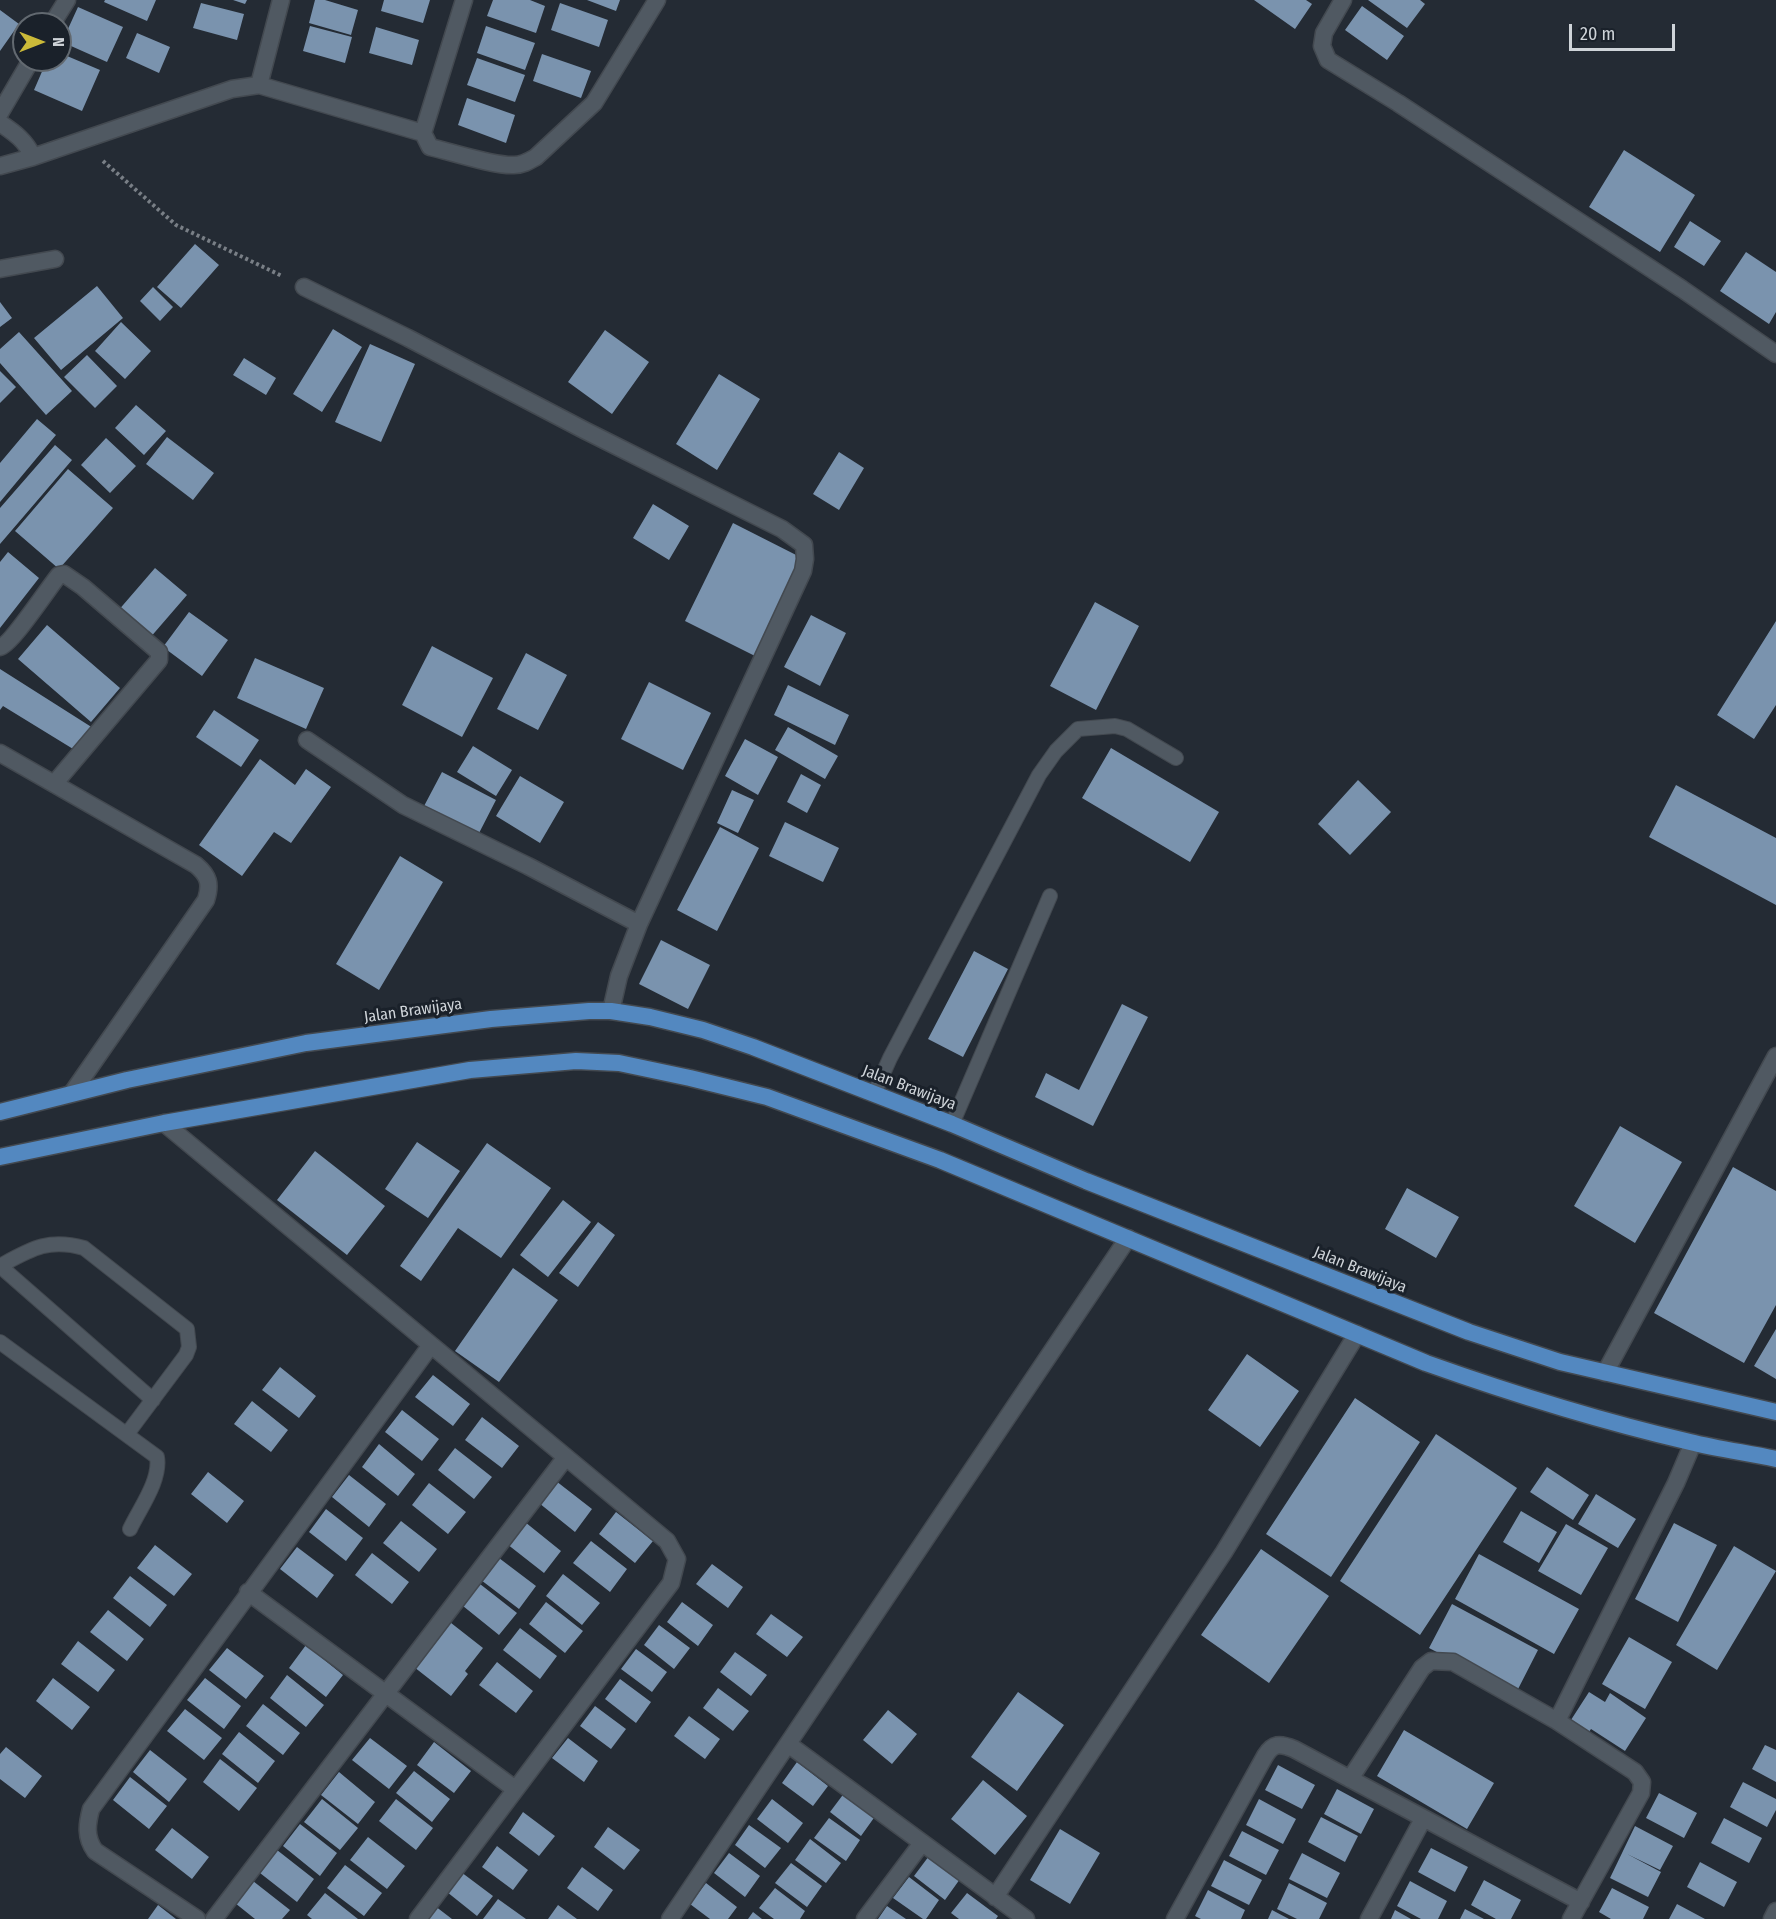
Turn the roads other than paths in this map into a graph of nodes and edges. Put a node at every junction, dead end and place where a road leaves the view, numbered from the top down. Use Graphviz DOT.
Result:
graph roads {
  1 [pos="280,0"];
  2 [pos="464,0"];
  3 [pos="657,0"];
  4 [pos="1343,0"];
  5 [pos="24,72"];
  6 [pos="259,85"];
  7 [pos="0,113"];
  8 [pos="0,123"];
  9 [pos="423,132"];
  10 [pos="33,157"];
  11 [pos="0,166"];
  12 [pos="55,259"];
  13 [pos="0,269"];
  14 [pos="304,287"];
  15 [pos="1776,354"];
  16 [pos="0,647"];
  17 [pos="307,740"];
  18 [pos="0,753"];
  19 [pos="1176,758"];
  20 [pos="54,784"];
  21 [pos="1050,896"];
  22 [pos="639,924"];
  23 [pos="611,1011"];
  24 [pos="1776,1056"];
  25 [pos="72,1093"];
  26 [pos="874,1094"];
  27 [pos="0,1112"];
  28 [pos="164,1123"];
  29 [pos="952,1124"];
  30 [pos="0,1157"];
  31 [pos="1128,1238"];
  32 [pos="0,1266"];
  33 [pos="1357,1334"];
  34 [pos="0,1341"];
  35 [pos="431,1346"];
  36 [pos="1605,1373"];
  37 [pos="153,1400"];
  38 [pos="1776,1412"];
  39 [pos="127,1434"];
  40 [pos="1693,1443"];
  41 [pos="566,1457"];
  42 [pos="1776,1459"];
  43 [pos="130,1529"];
  44 [pos="248,1592"];
  45 [pos="386,1692"];
  46 [pos="1557,1721"];
  47 [pos="788,1744"];
  48 [pos="1350,1779"];
  49 [pos="515,1789"];
  50 [pos="1423,1819"];
  51 [pos="922,1843"];
  52 [pos="995,1897"];
  53 [pos="1581,1902"];
  54 [pos="1776,1911"];
  55 [pos="197,1919"];
  56 [pos="214,1919"];
  57 [pos="418,1919"];
  58 [pos="670,1919"];
  59 [pos="865,1919"];
  60 [pos="1026,1919"];
  61 [pos="1175,1919"];
  62 [pos="1369,1919"];
  63 [pos="1571,1919"];
  64 [pos="1772,1919"];
  1 -- 6 [label="street"];
  2 -- 9 [label="street"];
  3 -- 9 [label="street"];
  4 -- 15 [label="street"];
  5 -- 7 [label="street"];
  6 -- 9 [label="street"];
  6 -- 10 [label="street"];
  8 -- 10 [label="street"];
  10 -- 11 [label="street"];
  12 -- 13 [label="street"];
  14 -- 22 [label="street"];
  16 -- 20 [label="street"];
  17 -- 22 [label="street"];
  18 -- 20 [label="street"];
  19 -- 26 [label="lane"];
  20 -- 25 [label="street"];
  21 -- 29 [label="lane"];
  22 -- 23 [label="street"];
  23 -- 25 [label="highway, Jalan Brawijaya"];
  23 -- 26 [label="highway, Jalan Brawijaya"];
  24 -- 36 [label="street"];
  25 -- 27 [label="highway, Jalan Brawijaya"];
  26 -- 29 [label="highway, Jalan Brawijaya"];
  28 -- 30 [label="highway"];
  28 -- 31 [label="highway"];
  28 -- 35 [label="street"];
  29 -- 36 [label="highway, Jalan Brawijaya"];
  31 -- 33 [label="highway"];
  31 -- 47 [label="street"];
  32 -- 37 [label="lane"];
  32 -- 37 [label="lane"];
  33 -- 40 [label="highway"];
  33 -- 52 [label="street"];
  34 -- 39 [label="lane"];
  35 -- 41 [label="street"];
  35 -- 44 [label="street"];
  36 -- 38 [label="highway, Jalan Brawijaya"];
  37 -- 39 [label="lane"];
  39 -- 43 [label="lane"];
  40 -- 42 [label="highway"];
  40 -- 46 [label="street"];
  41 -- 45 [label="street"];
  41 -- 49 [label="street"];
  44 -- 45 [label="street"];
  44 -- 55 [label="street"];
  45 -- 49 [label="street"];
  45 -- 56 [label="street"];
  46 -- 48 [label="street"];
  46 -- 53 [label="street"];
  47 -- 51 [label="street"];
  47 -- 58 [label="street"];
  48 -- 50 [label="street"];
  48 -- 61 [label="street"];
  49 -- 57 [label="street"];
  50 -- 53 [label="street"];
  50 -- 62 [label="street"];
  51 -- 52 [label="street"];
  51 -- 59 [label="street"];
  52 -- 60 [label="street"];
  53 -- 63 [label="street"];
  54 -- 64 [label="street"];
}
